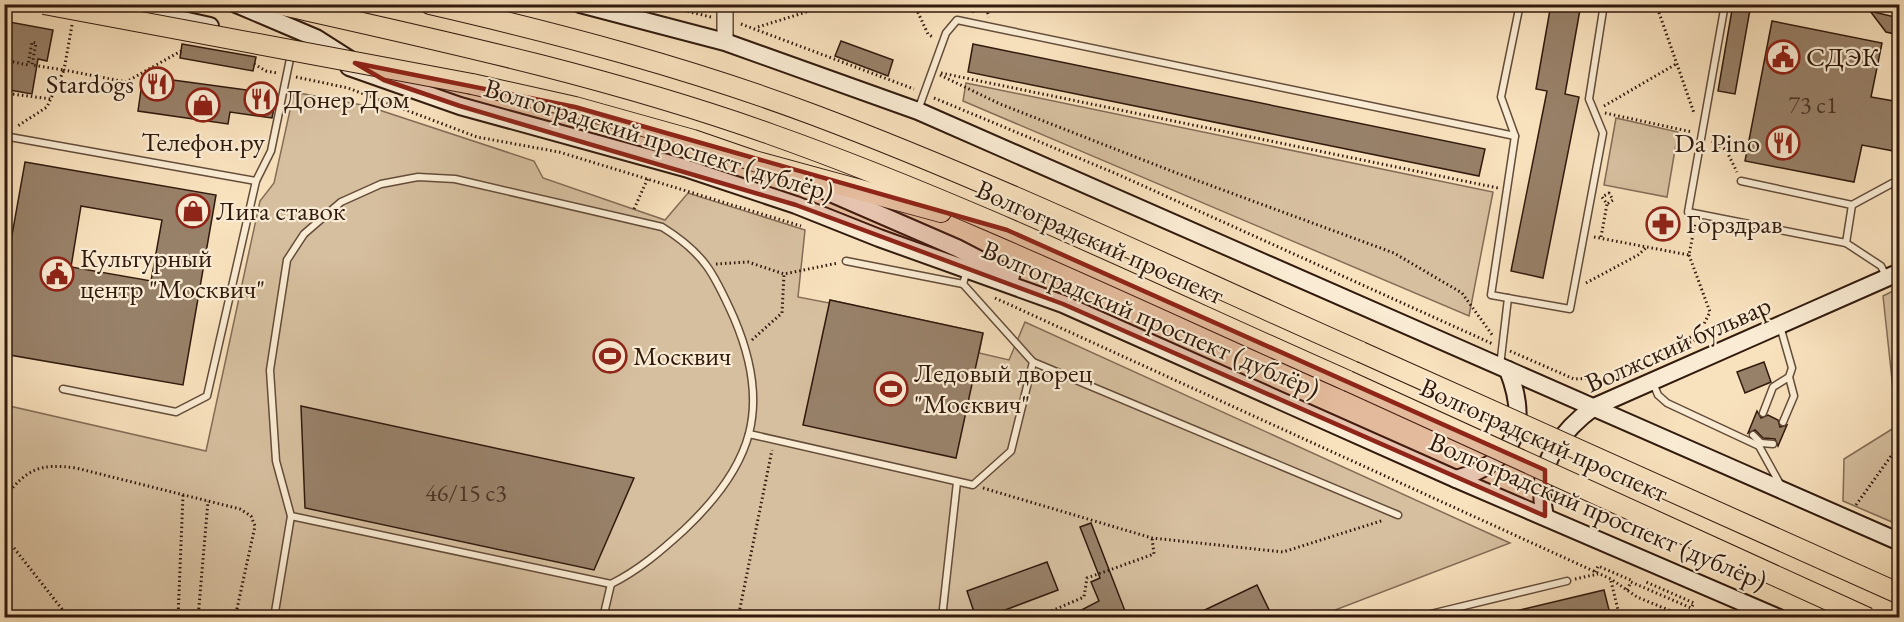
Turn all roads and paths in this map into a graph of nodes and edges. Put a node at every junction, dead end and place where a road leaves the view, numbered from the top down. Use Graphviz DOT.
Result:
graph roads {
  1 [pos="44,4"];
  2 [pos="111,4"];
  3 [pos="236,4"];
  4 [pos="278,4"];
  5 [pos="429,4"];
  6 [pos="580,4"];
  7 [pos="657,4"];
  8 [pos="725,4"];
  9 [pos="832,4"];
  10 [pos="914,4"];
  11 [pos="1520,4"];
  12 [pos="1604,4"];
  13 [pos="1656,4"];
  14 [pos="1725,4"];
  15 [pos="623,10"];
  16 [pos="73,19"];
  17 [pos="727,21"];
  18 [pos="756,28"];
  19 [pos="725,42"];
  20 [pos="943,42"];
  21 [pos="292,44"];
  22 [pos="181,51"];
  23 [pos="4,60"];
  24 [pos="1677,64"];
  25 [pos="64,70"];
  26 [pos="933,71"];
  27 [pos="384,80"];
  28 [pos="4,93"];
  29 [pos="925,94"];
  30 [pos="51,99"];
  31 [pos="918,111"];
  32 [pos="1594,111"];
  33 [pos="13,128"];
  34 [pos="1701,134"];
  35 [pos="4,136"];
  36 [pos="1515,136"];
  37 [pos="754,161"];
  38 [pos="648,178"];
  39 [pos="1899,179"];
  40 [pos="256,181"];
  41 [pos="1741,181"];
  42 [pos="1508,190"];
  43 [pos="1606,204"];
  44 [pos="1852,205"];
  45 [pos="1697,214"];
  46 [pos="632,218"];
  47 [pos="1007,230"];
  48 [pos="1584,235"];
  49 [pos="1600,238"];
  50 [pos="1846,243"];
  51 [pos="1647,247"];
  52 [pos="1689,255"];
  53 [pos="846,261"];
  54 [pos="708,264"];
  55 [pos="784,274"];
  56 [pos="1893,275"];
  57 [pos="965,277"];
  58 [pos="1574,288"];
  59 [pos="1508,298"];
  60 [pos="1063,304"];
  61 [pos="1704,324"];
  62 [pos="1780,326"];
  63 [pos="1675,344"];
  64 [pos="746,346"];
  65 [pos="1502,348"];
  66 [pos="1655,351"];
  67 [pos="1033,362"];
  68 [pos="1504,368"];
  69 [pos="1789,376"];
  70 [pos="1594,378"];
  71 [pos="1651,380"];
  72 [pos="63,389"];
  73 [pos="1594,407"];
  74 [pos="1762,413"];
  75 [pos="1783,422"];
  76 [pos="749,434"];
  77 [pos="1753,435"];
  78 [pos="1899,436"];
  79 [pos="774,440"];
  80 [pos="1760,444"];
  81 [pos="1773,444"];
  82 [pos="1456,479"];
  83 [pos="957,482"];
  84 [pos="973,485"];
  85 [pos="1788,494"];
  86 [pos="183,495"];
  87 [pos="4,498"];
  88 [pos="208,501"];
  89 [pos="1853,509"];
  90 [pos="1398,515"];
  91 [pos="291,516"];
  92 [pos="1545,516"];
  93 [pos="1152,538"];
  94 [pos="1899,542"];
  95 [pos="14,548"];
  96 [pos="1611,579"];
  97 [pos="1567,581"];
  98 [pos="1633,581"];
  99 [pos="1646,582"];
  100 [pos="611,584"];
  101 [pos="1627,590"];
  102 [pos="1899,594"];
  103 [pos="69,618"];
  104 [pos="178,618"];
  105 [pos="198,618"];
  106 [pos="235,618"];
  107 [pos="274,618"];
  108 [pos="603,618"];
  109 [pos="738,618"];
  110 [pos="942,618"];
  111 [pos="1035,618"];
  112 [pos="1414,618"];
  113 [pos="1620,618"];
  114 [pos="1779,618"];
  115 [pos="1868,618"];
  1 -- 37 [label="main road, bridge"];
  2 -- 21 [label="main road, Волгоградский проспект (дублёр)"];
  3 -- 27 [label="main road, Волгоградский проспект (дублёр)"];
  4 -- 47 [label="main road, Волгоградский проспект"];
  5 -- 102 [label="main road, Волгоградский проспект, bridge"];
  6 -- 15 [label="main road"];
  7 -- 17 [label="path"];
  8 -- 17 [label="street"];
  9 -- 18 [label="path"];
  10 -- 20 [label="path"];
  11 -- 36 [label="lane"];
  12 -- 32 [label="lane"];
  13 -- 24 [label="path"];
  14 -- 34 [label="lane"];
  15 -- 19 [label="main road"];
  16 -- 25 [label="path"];
  17 -- 18 [label="path"];
  17 -- 19 [label="street"];
  18 -- 29 [label="path"];
  19 -- 31 [label="main road"];
  20 -- 26 [label="lane"];
  20 -- 36 [label="lane"];
  21 -- 27 [label="main road, Волгоградский проспект (дублёр)"];
  21 -- 40 [label="lane"];
  22 -- 25 [label="path"];
  23 -- 25 [label="path"];
  24 -- 32 [label="path"];
  24 -- 34 [label="path"];
  25 -- 30 [label="path"];
  26 -- 29 [label="lane"];
  26 -- 42 [label="path"];
  26 -- 65 [label="path"];
  27 -- 57 [label="main road, Волгоградский проспект (дублёр)"];
  28 -- 30 [label="path"];
  29 -- 31 [label="lane"];
  29 -- 65 [label="path"];
  30 -- 33 [label="path"];
  31 -- 68 [label="main road"];
  32 -- 34 [label="path"];
  32 -- 48 [label="lane"];
  34 -- 41 [label="path"];
  34 -- 45 [label="lane"];
  35 -- 40 [label="lane"];
  36 -- 42 [label="lane"];
  37 -- 47 [label="main road"];
  37 -- 60 [label="main road"];
  38 -- 46 [label="path"];
  39 -- 44 [label="lane"];
  40 -- 72 [label="lane"];
  41 -- 44 [label="lane"];
  42 -- 59 [label="lane"];
  43 -- 49 [label="path"];
  44 -- 50 [label="lane"];
  45 -- 50 [label="lane"];
  45 -- 52 [label="path"];
  46 -- 54 [label="lane"];
  46 -- 91 [label="lane"];
  47 -- 115 [label="main road, Волгоградский проспект, bridge"];
  48 -- 49 [label="path"];
  48 -- 58 [label="lane"];
  49 -- 51 [label="path"];
  50 -- 56 [label="lane"];
  51 -- 52 [label="path"];
  51 -- 58 [label="path"];
  52 -- 61 [label="path"];
  53 -- 55 [label="path"];
  53 -- 57 [label="lane"];
  54 -- 55 [label="path"];
  54 -- 64 [label="lane"];
  55 -- 64 [label="path"];
  56 -- 62 [label="main road, Волжский бульвар"];
  57 -- 60 [label="main road, Волгоградский проспект (дублёр)"];
  57 -- 67 [label="lane"];
  58 -- 59 [label="lane"];
  59 -- 65 [label="lane"];
  60 -- 82 [label="main road, Волгоградский проспект (дублёр)"];
  62 -- 69 [label="lane"];
  62 -- 71 [label="main road, Волжский бульвар"];
  63 -- 66 [label="path"];
  64 -- 76 [label="lane"];
  65 -- 68 [label="lane"];
  65 -- 70 [label="path"];
  67 -- 84 [label="lane"];
  67 -- 90 [label="lane"];
  68 -- 73 [label="main road"];
  68 -- 82 [label="main road"];
  69 -- 74 [label="lane"];
  69 -- 75 [label="lane"];
  71 -- 73 [label="main road, Волжский бульвар"];
  71 -- 80 [label="lane"];
  73 -- 85 [label="main road"];
  73 -- 92 [label="main road, Волжский бульвар"];
  76 -- 79 [label="lane"];
  76 -- 100 [label="lane"];
  77 -- 80 [label="lane"];
  78 -- 89 [label="path"];
  79 -- 83 [label="lane"];
  79 -- 109 [label="path"];
  80 -- 81 [label="lane"];
  80 -- 85 [label="lane"];
  82 -- 92 [label="main road, Волгоградский проспект (дублёр)"];
  83 -- 84 [label="lane"];
  83 -- 110 [label="lane"];
  84 -- 93 [label="path"];
  85 -- 94 [label="main road"];
  86 -- 87 [label="path"];
  86 -- 88 [label="path"];
  86 -- 104 [label="path"];
  88 -- 105 [label="path"];
  88 -- 106 [label="path"];
  90 -- 93 [label="path"];
  91 -- 100 [label="lane"];
  91 -- 107 [label="lane"];
  92 -- 114 [label="main road, Волгоградский проспект (дублёр)"];
  93 -- 111 [label="path"];
  95 -- 103 [label="path"];
  96 -- 113 [label="path"];
  97 -- 98 [label="path"];
  97 -- 112 [label="lane"];
  99 -- 101 [label="path"];
  100 -- 108 [label="lane"];
}
